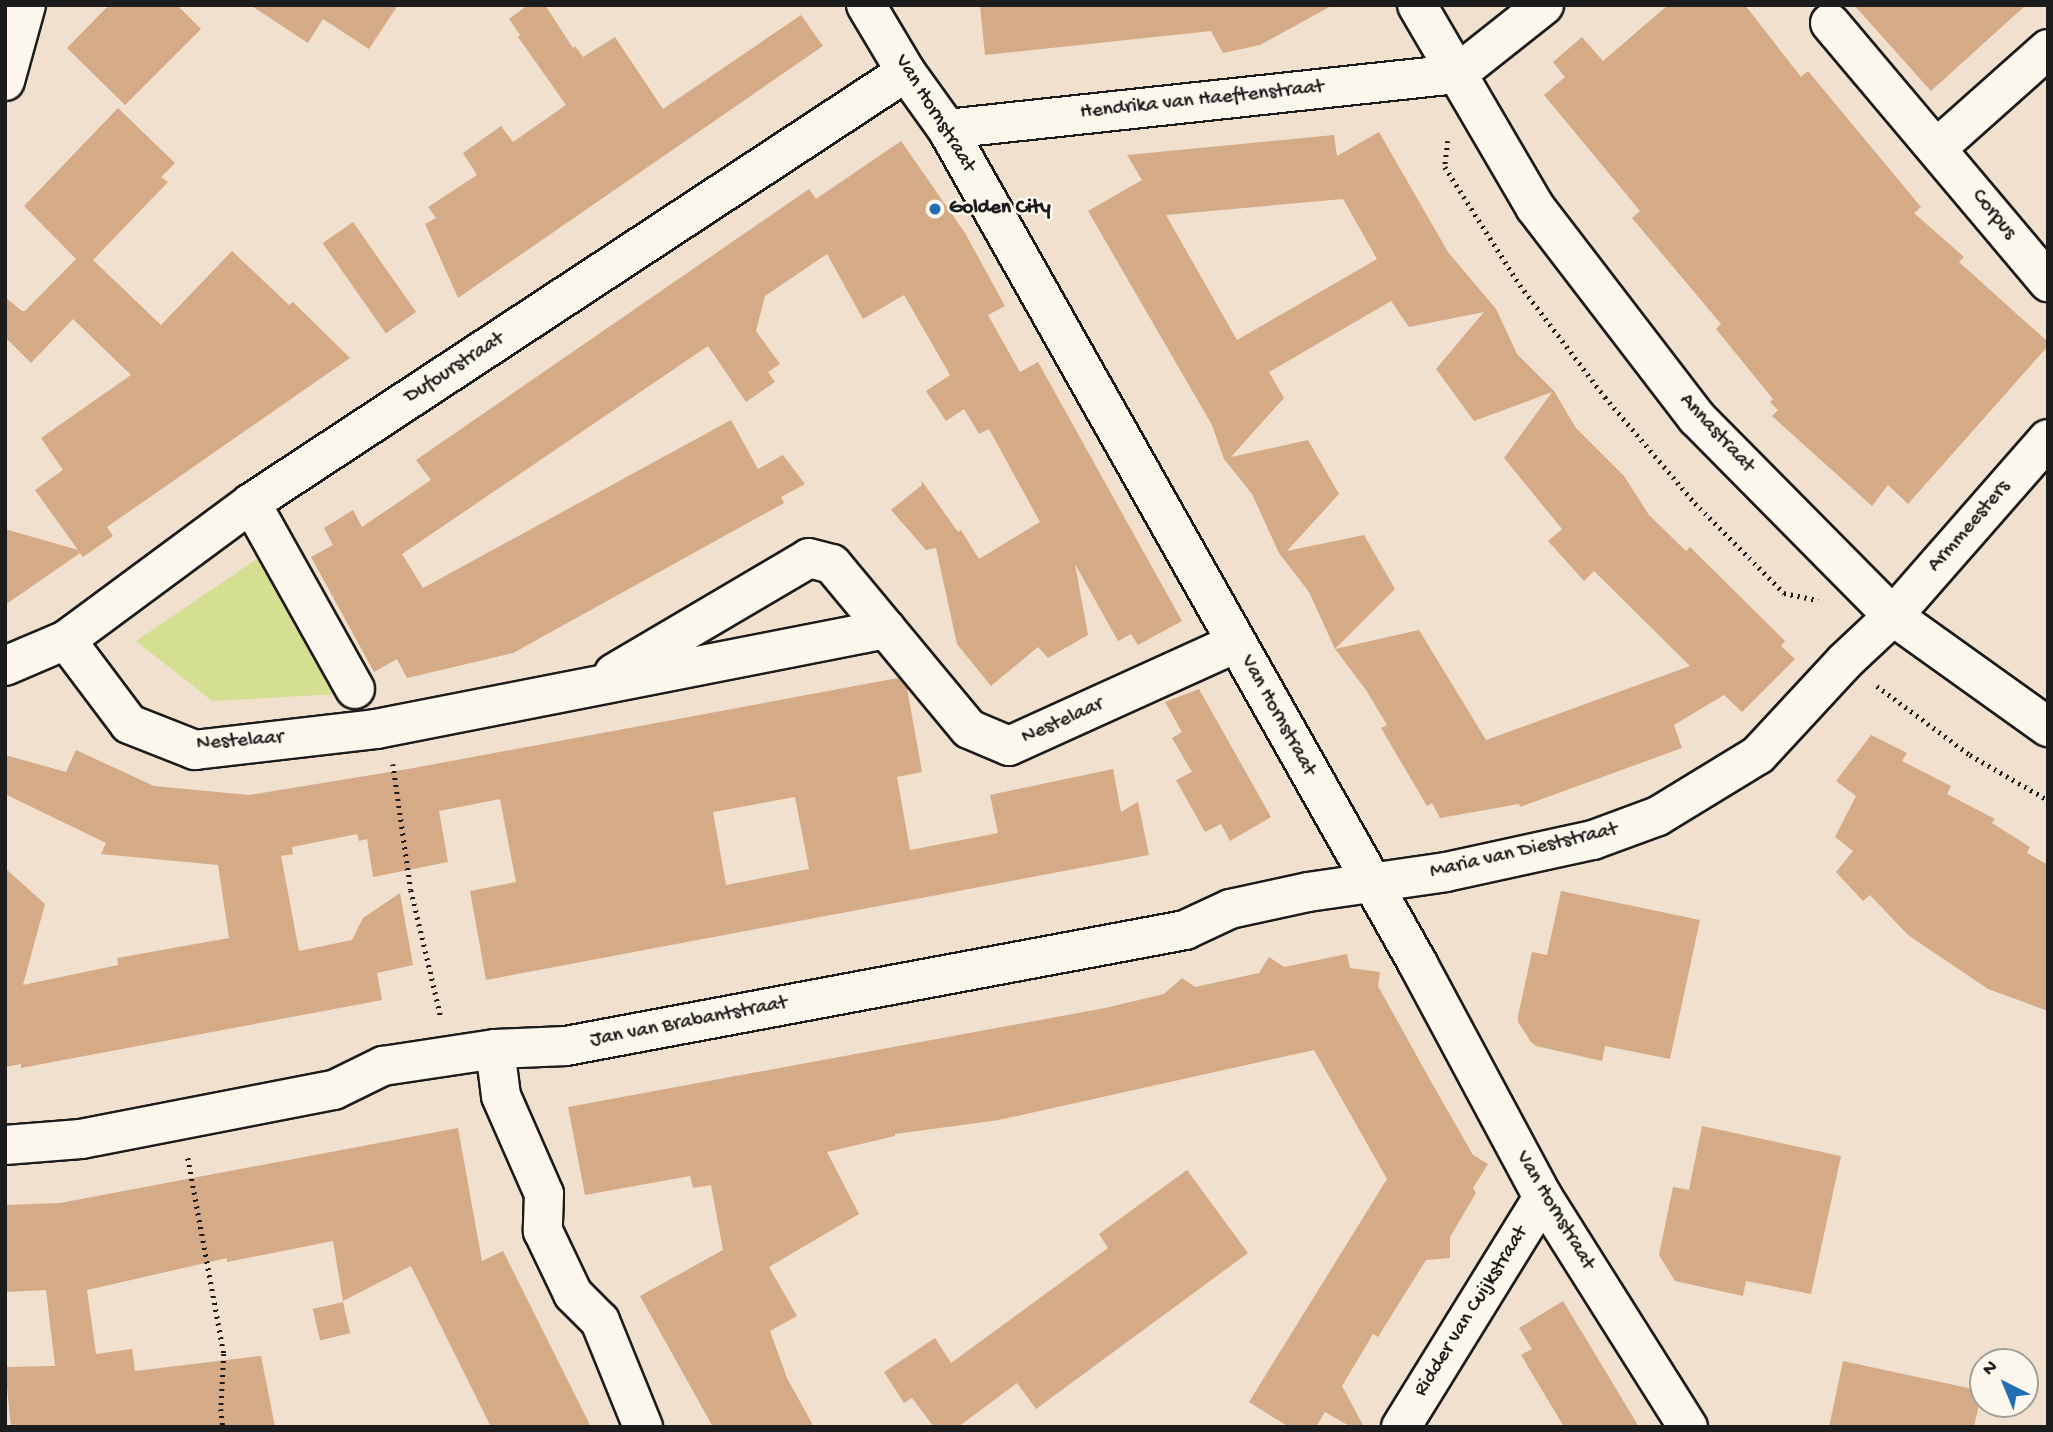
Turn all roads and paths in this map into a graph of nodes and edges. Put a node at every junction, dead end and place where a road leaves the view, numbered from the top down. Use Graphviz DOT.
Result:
graph roads {
  1 [pos="26,5"];
  2 [pos="866,5"];
  3 [pos="1417,5"];
  4 [pos="1545,5"];
  5 [pos="1830,23"];
  6 [pos="2048,49"];
  7 [pos="906,72"];
  8 [pos="1457,74"];
  9 [pos="5,81"];
  10 [pos="947,129"];
  11 [pos="1937,148"];
  12 [pos="2048,282"];
  13 [pos="2048,439"];
  14 [pos="251,503"];
  15 [pos="1893,616"];
  16 [pos="887,629"];
  17 [pos="66,640"];
  18 [pos="1236,643"];
  19 [pos="1844,662"];
  20 [pos="5,666"];
  21 [pos="589,687"];
  22 [pos="355,689"];
  23 [pos="2048,727"];
  24 [pos="376,729"];
  25 [pos="2048,800"];
  26 [pos="1371,883"];
  27 [pos="495,1049"];
  28 [pos="450,1055"];
  29 [pos="180,1120"];
  30 [pos="5,1145"];
  31 [pos="1543,1197"];
  32 [pos="223,1427"];
  33 [pos="643,1427"];
  34 [pos="1401,1427"];
  35 [pos="1688,1427"];
  1 -- 9 [label="street"];
  2 -- 7 [label="street, Van Hornstraat"];
  3 -- 8 [label="street, Annastraat"];
  4 -- 8 [label="street"];
  5 -- 11 [label="street, Corpus"];
  6 -- 11 [label="street"];
  7 -- 10 [label="street, Van Hornstraat"];
  7 -- 14 [label="street, Dufourstraat"];
  8 -- 10 [label="street, Hendrika van Haeftenstraat"];
  8 -- 15 [label="street, Annastraat"];
  10 -- 18 [label="street, Van Hornstraat"];
  11 -- 12 [label="street, Corpus"];
  13 -- 15 [label="street, Armmeesters"];
  14 -- 17 [label="street, Dufourstraat"];
  14 -- 22 [label="street"];
  15 -- 19 [label="street, Maria van Dieststraat"];
  15 -- 23 [label="street, Annastraat"];
  16 -- 18 [label="street, Nestelaar"];
  16 -- 21 [label="street, Nestelaar"];
  16 -- 21 [label="street, Nestelaar"];
  17 -- 20 [label="street, Dufourstraat"];
  17 -- 24 [label="street, Nestelaar"];
  18 -- 26 [label="street, Van Hornstraat"];
  19 -- 25 [label="path"];
  19 -- 26 [label="street, Maria van Dieststraat"];
  21 -- 24 [label="street, Nestelaar"];
  24 -- 28 [label="path"];
  26 -- 27 [label="street, Jan van Brabantstraat"];
  26 -- 31 [label="street, Van Hornstraat"];
  27 -- 28 [label="street, Jan van Brabantstraat"];
  27 -- 33 [label="street"];
  28 -- 29 [label="street, Jan van Brabantstraat"];
  29 -- 30 [label="street, Jan van Brabantstraat"];
  29 -- 32 [label="path"];
  31 -- 34 [label="street, Ridder van Cuijkstraat"];
  31 -- 35 [label="street, Van Hornstraat"];
}
